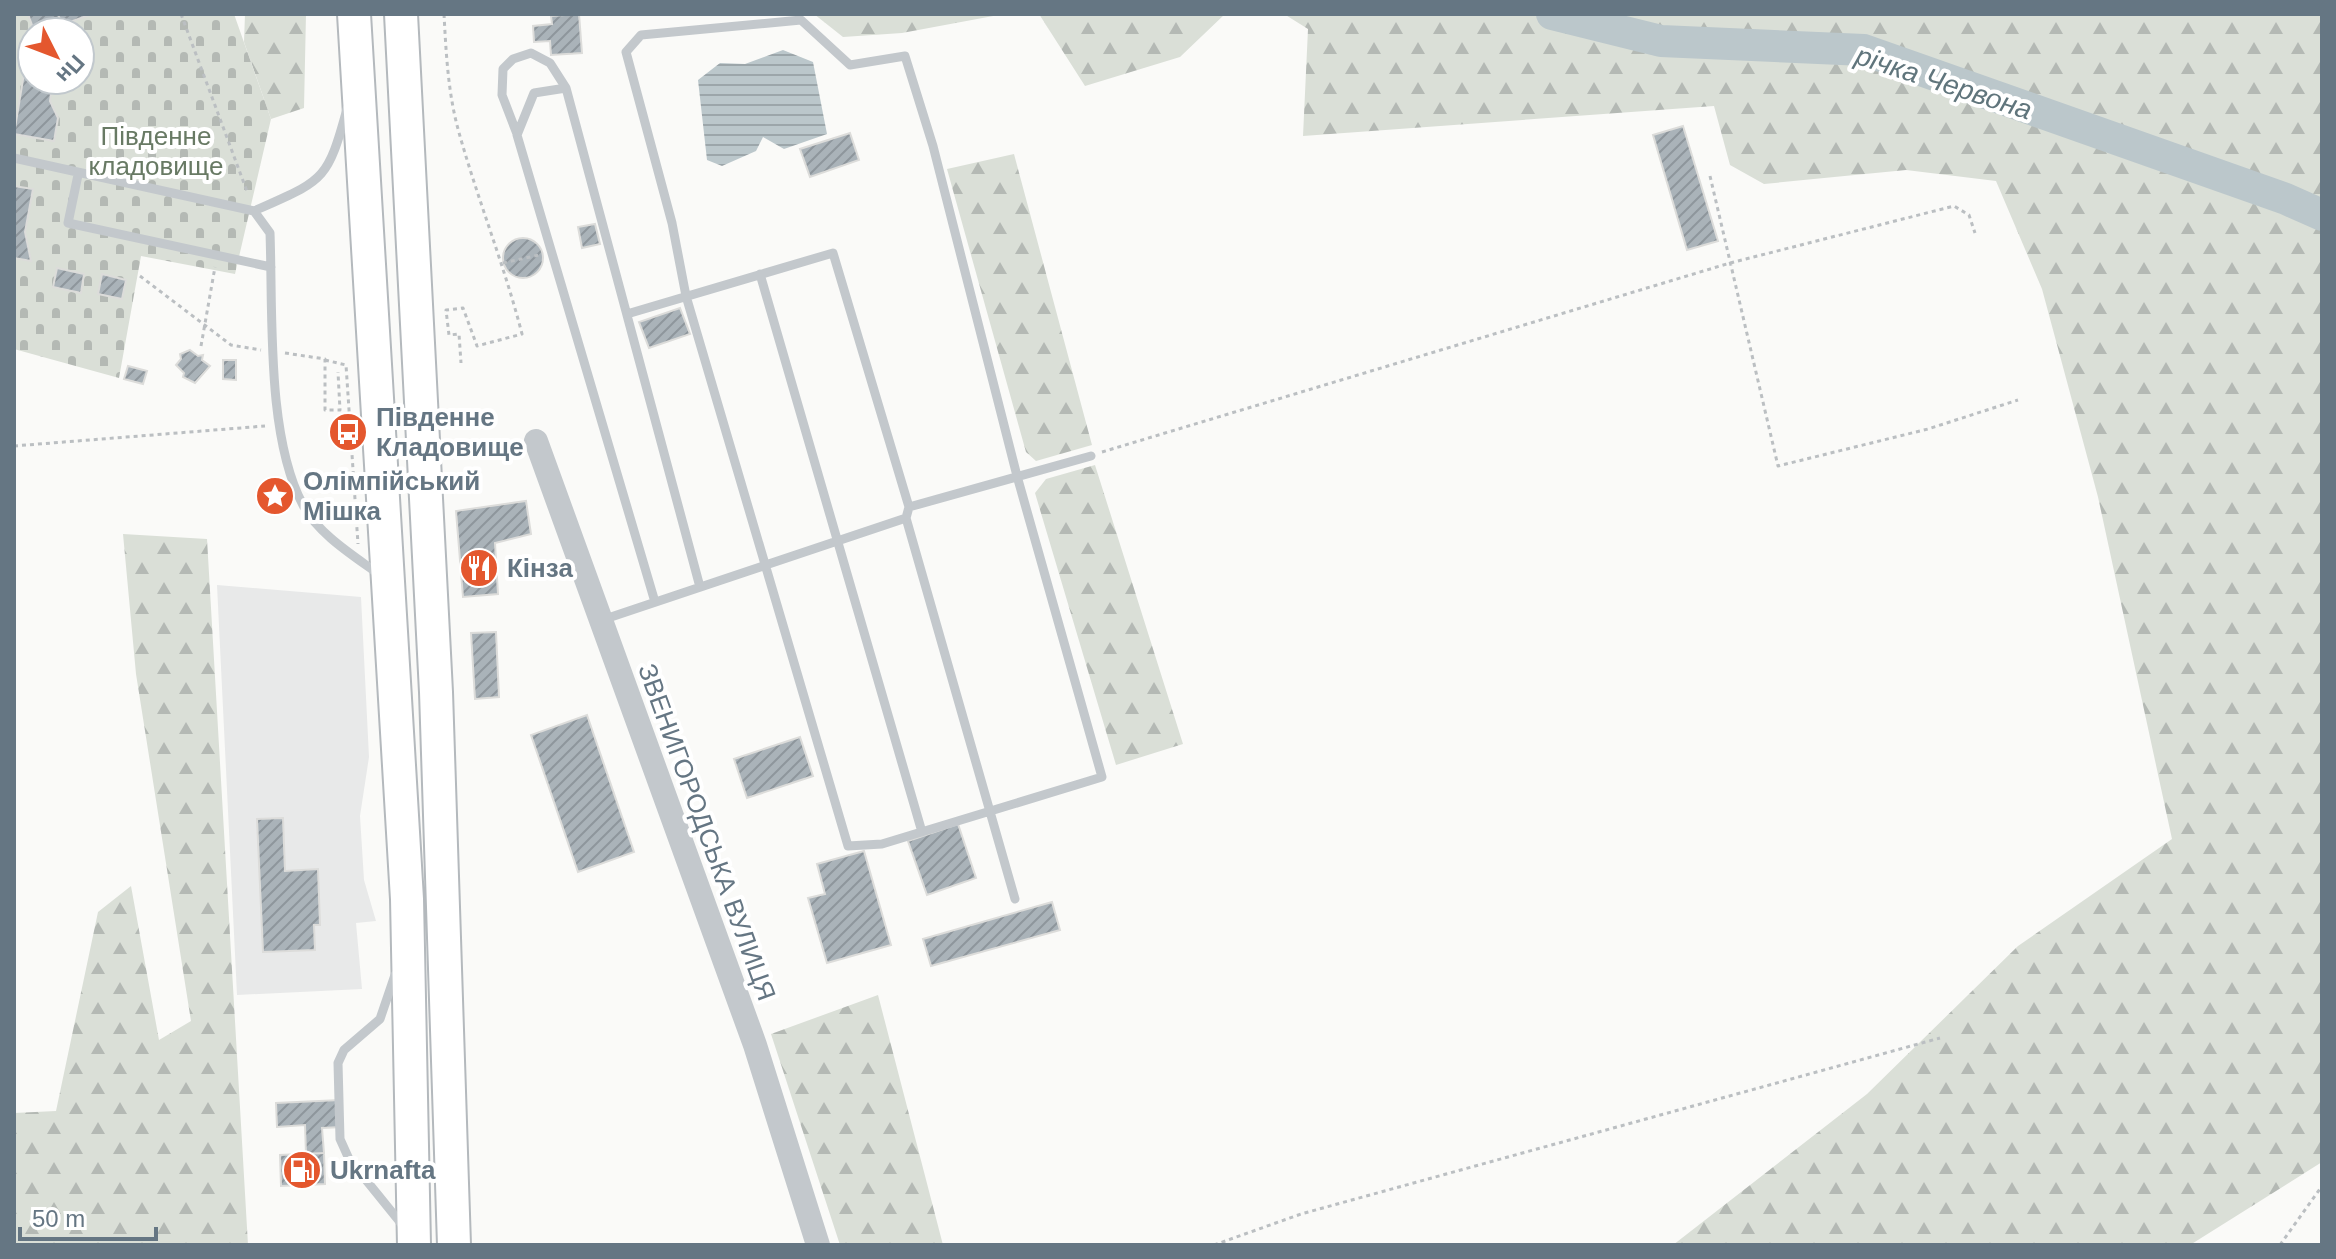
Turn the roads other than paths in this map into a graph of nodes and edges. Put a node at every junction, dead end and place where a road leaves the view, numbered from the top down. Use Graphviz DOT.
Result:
graph roads {
  1 [pos="354,14"];
  2 [pos="401,14"];
  3 [pos="358,71"];
  4 [pos="566,88"];
  5 [pos="517,135"];
  6 [pos="14,158"];
  7 [pos="78,175"];
  8 [pos="254,211"];
  9 [pos="271,267"];
  10 [pos="760,274"];
  11 [pos="686,296"];
  12 [pos="627,314"];
  13 [pos="536,441"];
  14 [pos="1091,456"];
  15 [pos="1017,476"];
  16 [pos="907,513"];
  17 [pos="838,541"];
  18 [pos="767,564"];
  19 [pos="389,582"];
  20 [pos="700,587"];
  21 [pos="655,602"];
  22 [pos="601,621"];
  23 [pos="989,811"];
  24 [pos="922,832"];
  25 [pos="1015,899"];
  26 [pos="408,930"];
  27 [pos="414,1242"];
  28 [pos="454,1245"];
  29 [pos="818,1245"];
  1 -- 3 [label="highway"];
  2 -- 28 [label="highway"];
  3 -- 8 [label="lane"];
  3 -- 19 [label="highway"];
  4 -- 5 [label="lane"];
  4 -- 5 [label="lane"];
  4 -- 12 [label="lane"];
  5 -- 21 [label="lane"];
  6 -- 7 [label="lane"];
  7 -- 8 [label="lane"];
  7 -- 9 [label="lane"];
  8 -- 9 [label="lane"];
  9 -- 19 [label="lane"];
  10 -- 11 [label="lane"];
  10 -- 16 [label="lane"];
  10 -- 17 [label="lane"];
  11 -- 12 [label="lane"];
  11 -- 15 [label="lane"];
  11 -- 18 [label="lane"];
  12 -- 20 [label="lane"];
  13 -- 22 [label="street, ЗВЕНИГОРОДСЬКА ВУЛИЦЯ"];
  14 -- 15 [label="lane"];
  15 -- 16 [label="lane"];
  15 -- 23 [label="lane"];
  16 -- 17 [label="lane"];
  16 -- 23 [label="lane"];
  17 -- 18 [label="lane"];
  17 -- 24 [label="lane"];
  18 -- 20 [label="lane"];
  18 -- 24 [label="lane"];
  19 -- 26 [label="highway"];
  20 -- 21 [label="lane"];
  21 -- 22 [label="lane"];
  22 -- 29 [label="street, ЗВЕНИГОРОДСЬКА ВУЛИЦЯ"];
  23 -- 24 [label="lane"];
  23 -- 25 [label="lane"];
  26 -- 27 [label="highway"];
  26 -- 27 [label="lane"];
}
